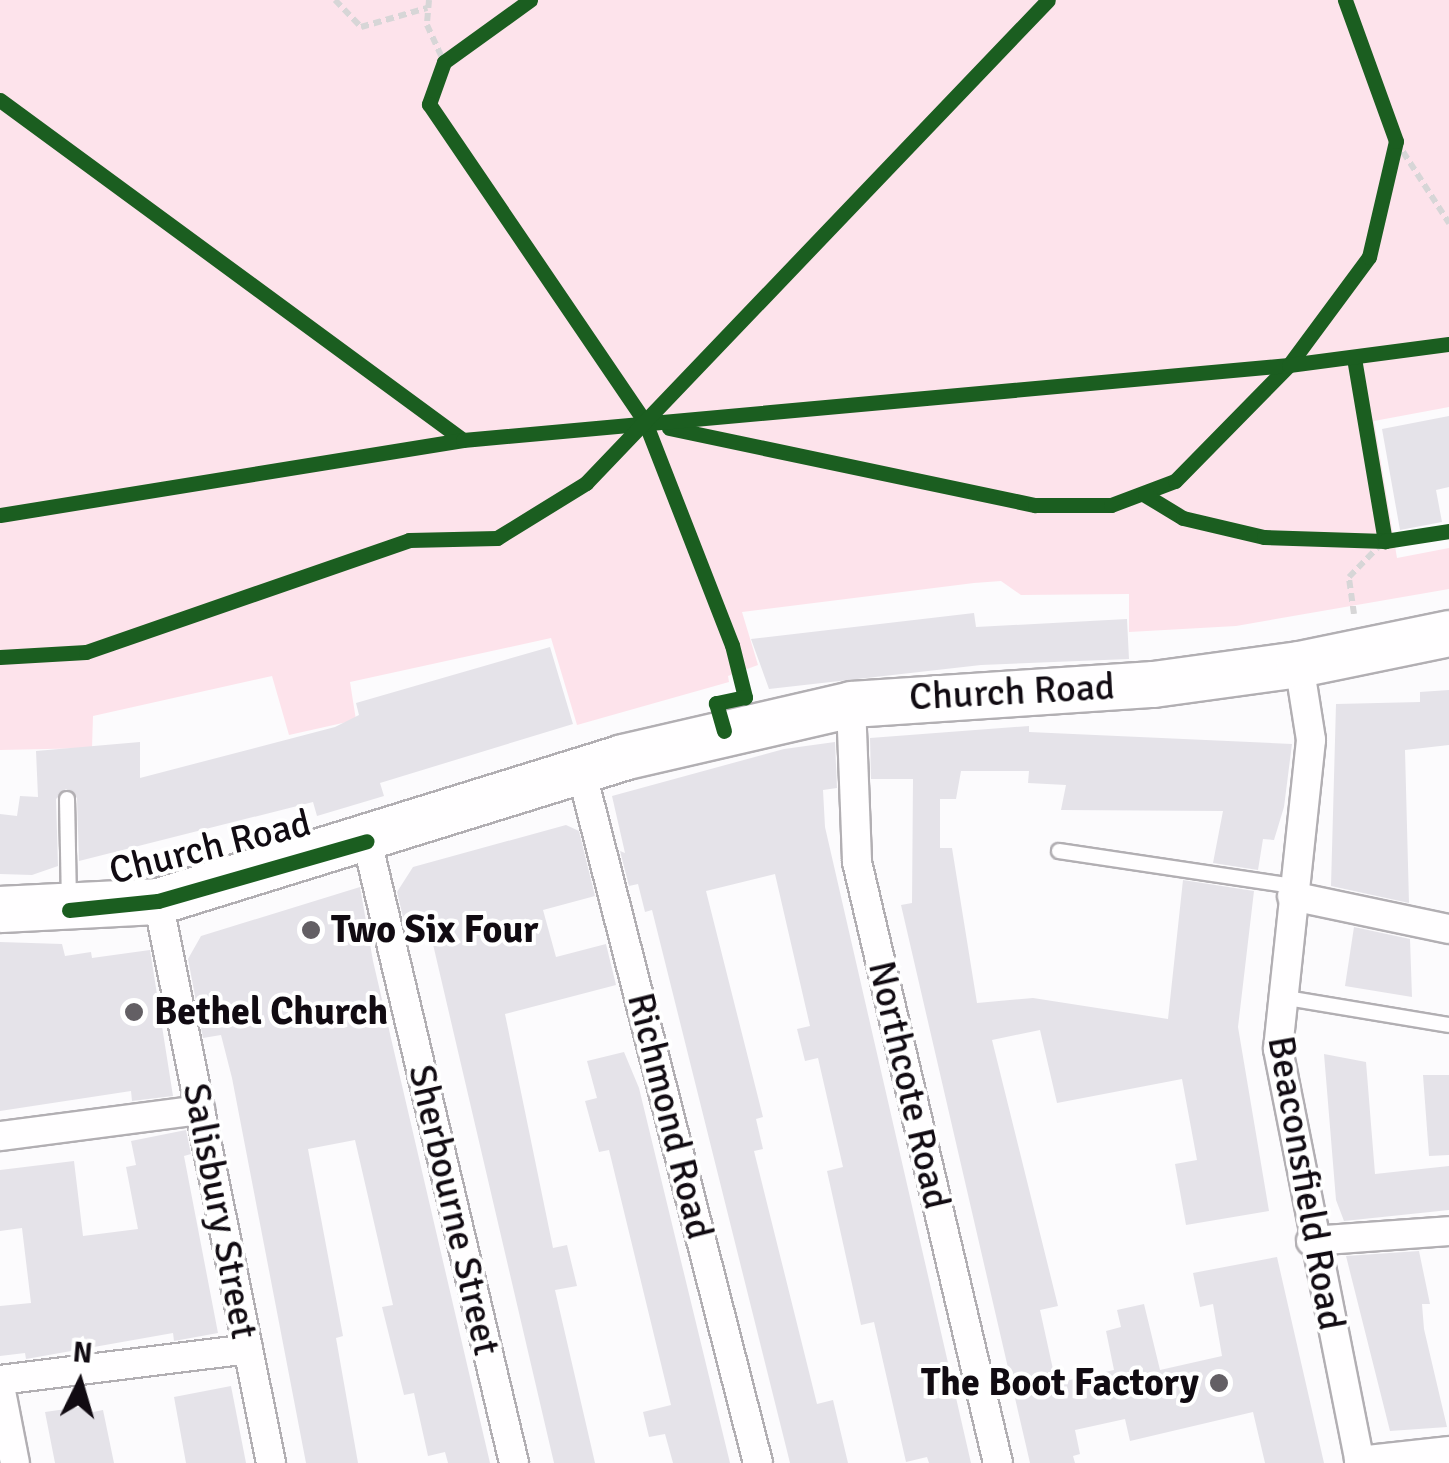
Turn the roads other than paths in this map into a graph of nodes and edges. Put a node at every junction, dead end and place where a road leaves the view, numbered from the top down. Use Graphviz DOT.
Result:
graph roads {
  1 [pos="1449,633"];
  2 [pos="1299,664"];
  3 [pos="850,704"];
  4 [pos="580,770"];
  5 [pos="68,799"];
  6 [pos="366,840"];
  7 [pos="1060,851"];
  8 [pos="1293,891"];
  9 [pos="158,901"];
  10 [pos="0,908"];
  11 [pos="69,910"];
  12 [pos="1449,929"];
  13 [pos="1280,997"];
  14 [pos="1449,1026"];
  15 [pos="200,1110"];
  16 [pos="0,1136"];
  17 [pos="1449,1231"];
  18 [pos="1311,1242"];
  19 [pos="248,1350"];
  20 [pos="0,1383"];
  21 [pos="1449,1451"];
  22 [pos="1360,1462"];
  23 [pos="15,1463"];
  24 [pos="271,1463"];
  25 [pos="514,1463"];
  26 [pos="758,1463"];
  27 [pos="998,1463"];
  1 -- 2 [label="main road, Church Road"];
  2 -- 3 [label="main road, Church Road"];
  2 -- 8 [label="street, Beaconsfield Road"];
  3 -- 4 [label="main road, Church Road"];
  3 -- 27 [label="street, Northcote Road"];
  4 -- 6 [label="main road, Church Road"];
  4 -- 26 [label="street, Richmond Road"];
  5 -- 11 [label="lane"];
  6 -- 9 [label="main road, Church Road"];
  6 -- 25 [label="street, Sherbourne Street"];
  7 -- 8 [label="lane"];
  8 -- 12 [label="street"];
  8 -- 13 [label="street, Beaconsfield Road"];
  9 -- 11 [label="main road, Church Road"];
  9 -- 15 [label="street, Salisbury Street"];
  10 -- 11 [label="main road, Church Road"];
  13 -- 14 [label="lane"];
  13 -- 18 [label="street, Beaconsfield Road"];
  15 -- 16 [label="street"];
  15 -- 19 [label="street, Salisbury Street"];
  17 -- 18 [label="street"];
  18 -- 22 [label="street, Beaconsfield Road"];
  19 -- 20 [label="street"];
  19 -- 24 [label="street, Salisbury Street"];
  20 -- 23 [label="street"];
  21 -- 22 [label="street"];
}
